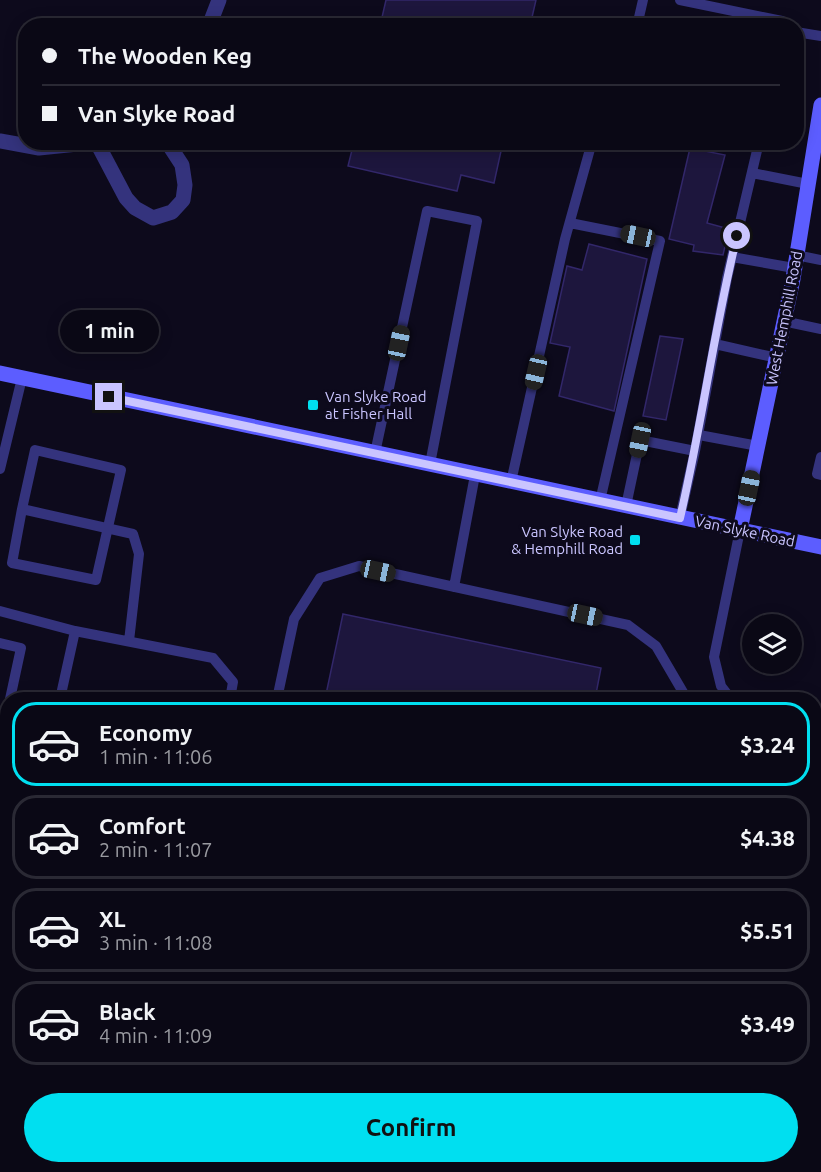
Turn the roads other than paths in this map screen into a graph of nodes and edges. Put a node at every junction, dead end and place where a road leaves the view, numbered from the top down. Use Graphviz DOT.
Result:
graph roads {
  1 [pos="219,0"];
  2 [pos="643,0"];
  3 [pos="680,0"];
  4 [pos="212,18"];
  5 [pos="639,18"];
  6 [pos="757,18"];
  7 [pos="804,33"];
  8 [pos="821,36"];
  9 [pos="821,105"];
  10 [pos="0,141"];
  11 [pos="18,144"];
  12 [pos="101,150"];
  13 [pos="172,150"];
  14 [pos="590,150"];
  15 [pos="757,150"];
  16 [pos="752,173"];
  17 [pos="808,184"];
  18 [pos="570,223"];
  19 [pos="732,257"];
  20 [pos="821,260"];
  21 [pos="795,262"];
  22 [pos="783,321"];
  23 [pos="821,329"];
  24 [pos="715,344"];
  25 [pos="777,358"];
  26 [pos="0,374"];
  27 [pos="22,378"];
  28 [pos="699,435"];
  29 [pos="758,446"];
  30 [pos="695,451"];
  31 [pos="375,453"];
  32 [pos="821,457"];
  33 [pos="430,464"];
  34 [pos="0,469"];
  35 [pos="475,475"];
  36 [pos="821,475"];
  37 [pos="511,482"];
  38 [pos="600,501"];
  39 [pos="626,507"];
  40 [pos="22,509"];
  41 [pos="680,518"];
  42 [pos="108,527"];
  43 [pos="740,530"];
  44 [pos="821,547"];
  45 [pos="454,587"];
  46 [pos="0,611"];
  47 [pos="75,631"];
  48 [pos="129,640"];
  49 [pos="0,643"];
  50 [pos="12,692"];
  51 [pos="62,692"];
  52 [pos="231,692"];
  53 [pos="278,692"];
  54 [pos="683,692"];
  55 [pos="726,692"];
  1 -- 4 [label="street"];
  2 -- 5 [label="lane"];
  3 -- 6 [label="lane"];
  7 -- 8 [label="lane"];
  9 -- 17 [label="street, West Hemphill Road"];
  10 -- 11 [label="street"];
  12 -- 13 [label="street"];
  14 -- 18 [label="lane"];
  15 -- 16 [label="lane"];
  16 -- 17 [label="lane"];
  16 -- 19 [label="lane"];
  17 -- 21 [label="street, West Hemphill Road"];
  18 -- 37 [label="lane"];
  18 -- 38 [label="lane"];
  19 -- 21 [label="lane"];
  19 -- 24 [label="lane"];
  20 -- 21 [label="lane"];
  21 -- 22 [label="street, West Hemphill Road"];
  22 -- 23 [label="lane"];
  22 -- 25 [label="street, West Hemphill Road"];
  24 -- 25 [label="lane"];
  24 -- 28 [label="lane"];
  25 -- 29 [label="street, West Hemphill Road"];
  26 -- 27 [label="street, Van Slyke Road"];
  27 -- 31 [label="street, Van Slyke Road"];
  27 -- 34 [label="lane"];
  28 -- 29 [label="lane"];
  28 -- 30 [label="lane"];
  29 -- 43 [label="street, West Hemphill Road"];
  30 -- 39 [label="lane"];
  30 -- 41 [label="lane"];
  31 -- 33 [label="street, Van Slyke Road"];
  31 -- 33 [label="lane"];
  32 -- 36 [label="lane"];
  33 -- 35 [label="street, Van Slyke Road"];
  35 -- 37 [label="street, Van Slyke Road"];
  35 -- 45 [label="lane"];
  37 -- 38 [label="street, Van Slyke Road"];
  38 -- 39 [label="street, Van Slyke Road"];
  39 -- 41 [label="street, Van Slyke Road"];
  40 -- 42 [label="lane"];
  40 -- 42 [label="lane"];
  40 -- 42 [label="lane"];
  41 -- 43 [label="street, Van Slyke Road"];
  42 -- 48 [label="lane"];
  43 -- 44 [label="street, Van Slyke Road"];
  43 -- 55 [label="lane"];
  45 -- 53 [label="lane"];
  45 -- 54 [label="lane"];
  46 -- 47 [label="lane"];
  47 -- 48 [label="lane"];
  47 -- 51 [label="lane"];
  48 -- 52 [label="lane"];
  49 -- 50 [label="lane"];
}
